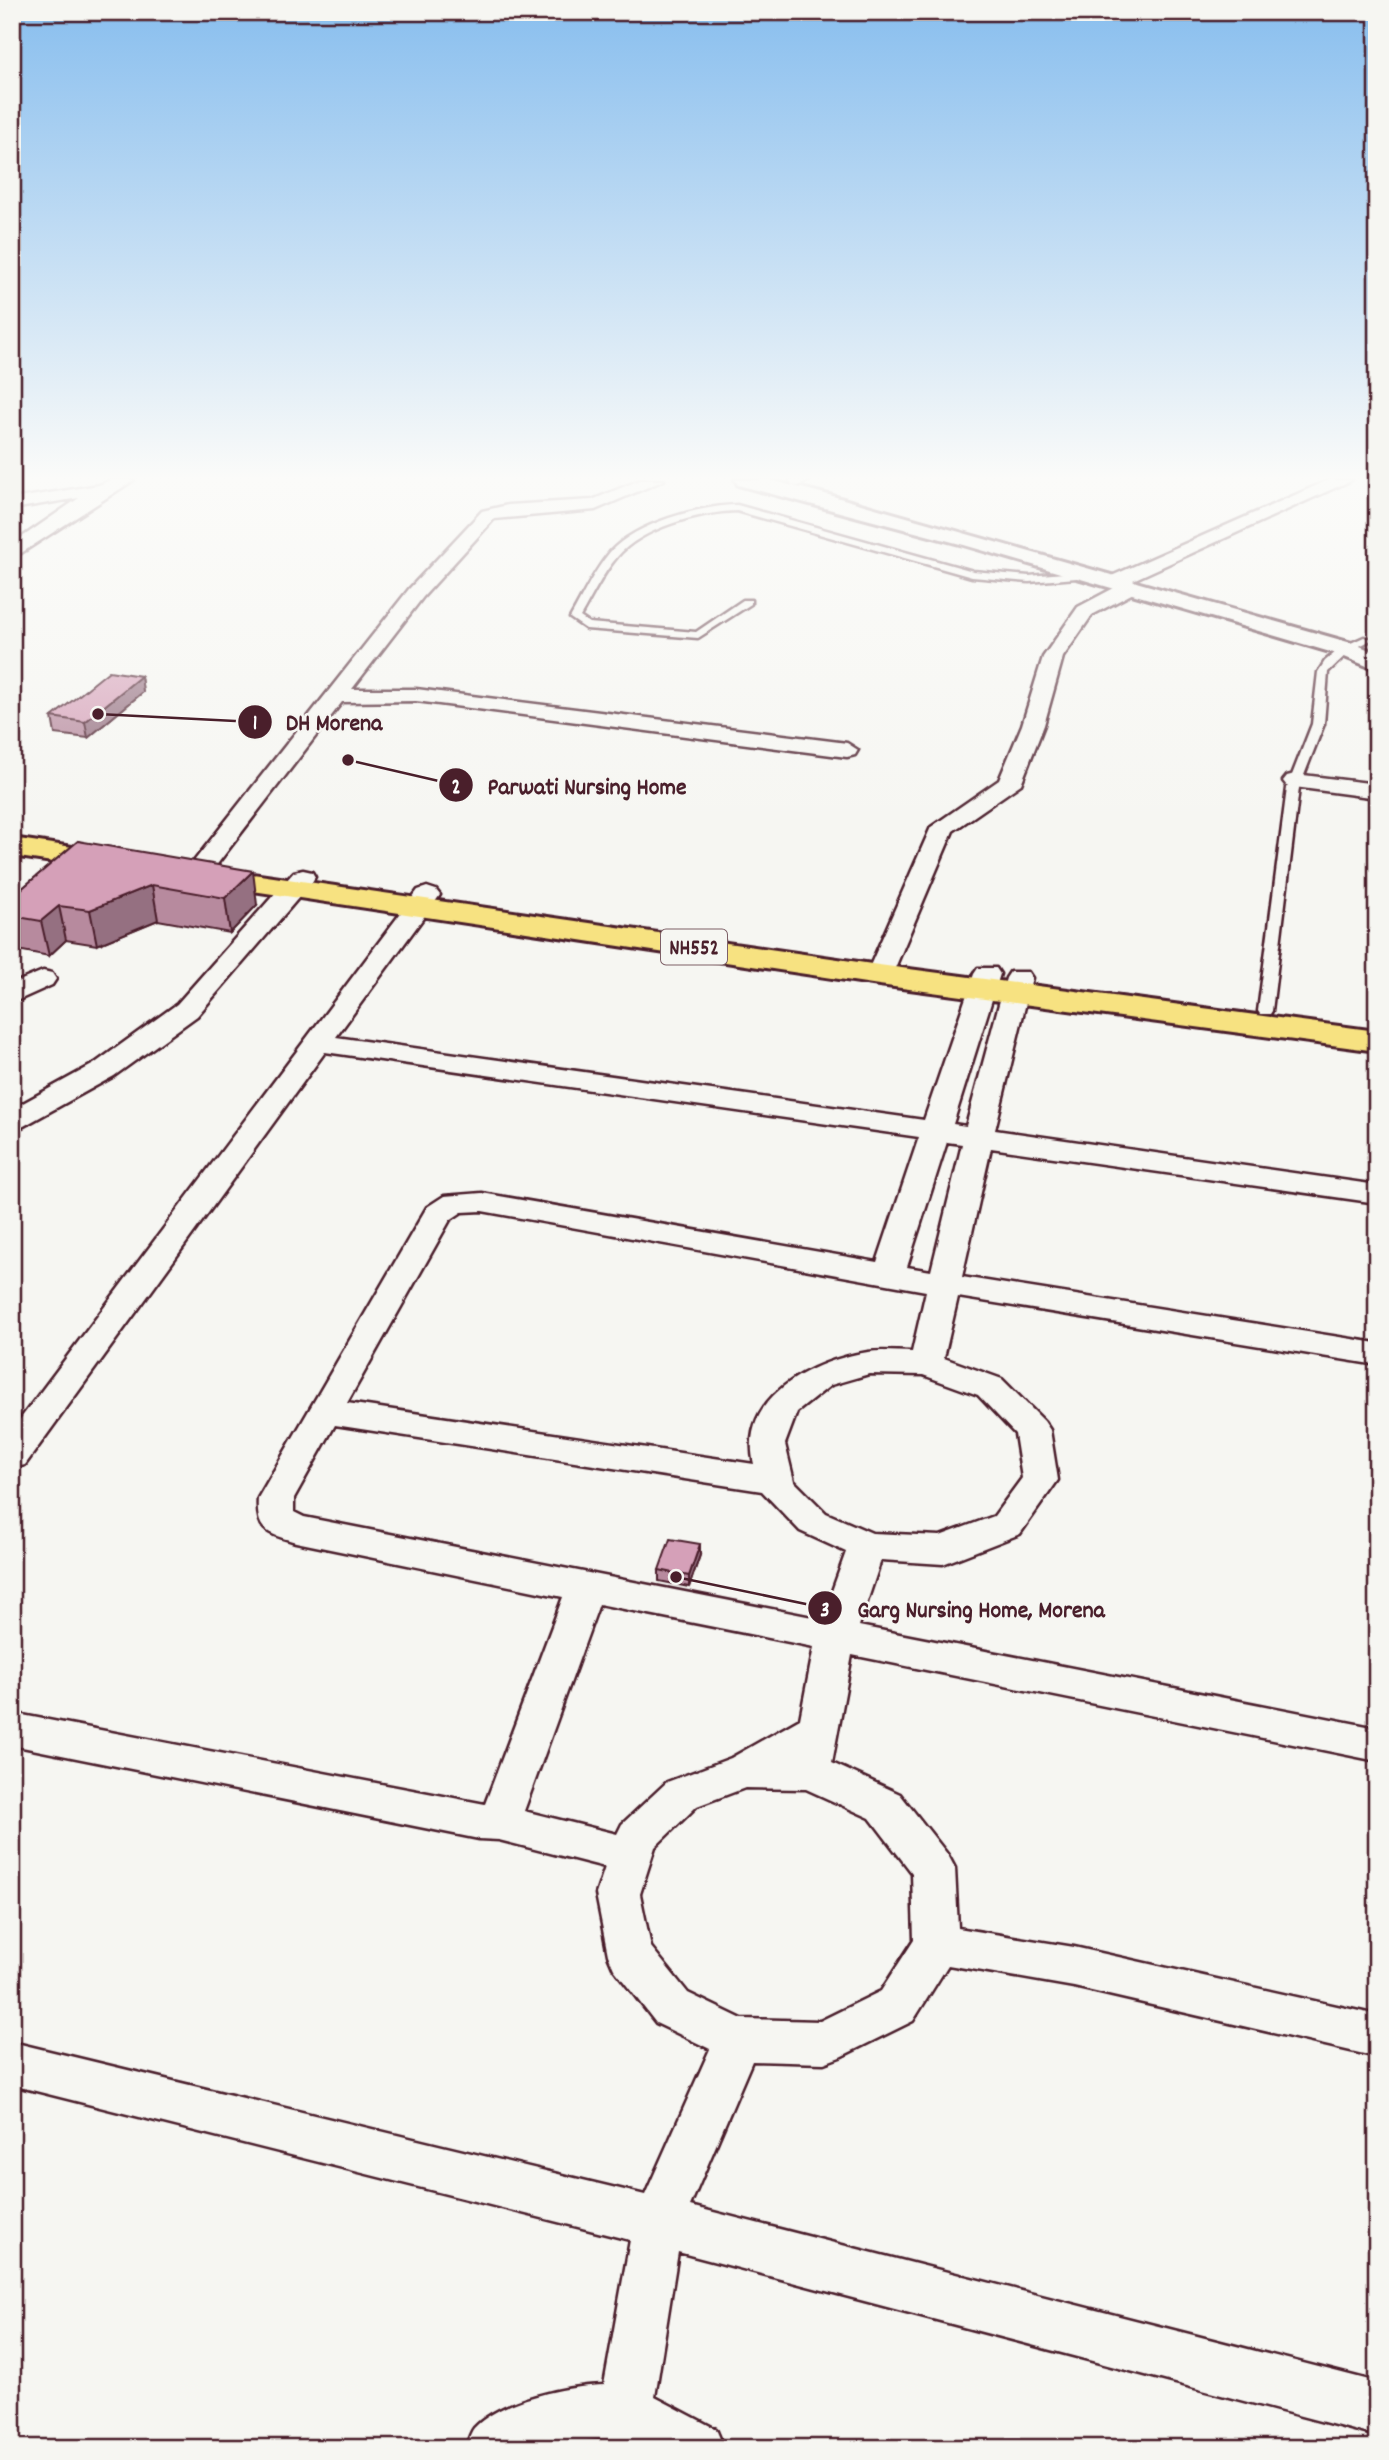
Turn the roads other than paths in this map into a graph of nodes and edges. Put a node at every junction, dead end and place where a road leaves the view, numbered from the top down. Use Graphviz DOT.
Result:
graph roads {
  1 [pos="415,595"];
  2 [pos="589,595"];
  3 [pos="1107,595"];
  4 [pos="1175,595"];
  5 [pos="1187,595"];
  6 [pos="747,602"];
  7 [pos="1372,641"];
  8 [pos="1346,649"];
  9 [pos="1377,662"];
  10 [pos="338,696"];
  11 [pos="847,750"];
  12 [pos="1295,781"];
  13 [pos="1377,791"];
  14 [pos="12,834"];
  15 [pos="12,847"];
  16 [pos="172,864"];
  17 [pos="298,883"];
  18 [pos="423,901"];
  19 [pos="884,967"];
  20 [pos="43,979"];
  21 [pos="1001,982"];
  22 [pos="12,995"];
  23 [pos="1265,1011"];
  24 [pos="1377,1027"];
  25 [pos="1377,1041"];
  26 [pos="320,1043"];
  27 [pos="12,1121"];
  28 [pos="937,1132"];
  29 [pos="978,1138"];
  30 [pos="1377,1194"];
  31 [pos="889,1274"];
  32 [pos="946,1284"];
  33 [pos="1377,1354"];
  34 [pos="926,1364"];
  35 [pos="326,1412"];
  36 [pos="12,1456"];
  37 [pos="776,1480"];
  38 [pos="867,1546"];
  39 [pos="586,1587"];
  40 [pos="836,1636"];
  41 [pos="819,1728"];
  42 [pos="12,1729"];
  43 [pos="1377,1745"];
  44 [pos="743,1771"];
  45 [pos="810,1772"];
  46 [pos="499,1822"];
  47 [pos="631,1855"];
  48 [pos="937,1944"];
  49 [pos="1377,2036"];
  50 [pos="738,2040"];
  51 [pos="12,2063"];
  52 [pos="658,2223"];
  53 [pos="1377,2409"];
  54 [pos="626,2413"];
  55 [pos="492,2448"];
  56 [pos="697,2448"];
  1 -- 10 [label="street"];
  2 -- 6 [label="lane"];
  3 -- 19 [label="street"];
  4 -- 8 [label="street"];
  5 -- 7 [label="street"];
  7 -- 8 [label="lane"];
  8 -- 9 [label="street"];
  8 -- 12 [label="lane"];
  10 -- 11 [label="street"];
  10 -- 16 [label="street"];
  12 -- 13 [label="street"];
  12 -- 23 [label="lane"];
  14 -- 16 [label="highway, NH552"];
  15 -- 16 [label="highway, NH552"];
  16 -- 17 [label="highway, NH552"];
  17 -- 18 [label="highway, NH552"];
  17 -- 27 [label="street"];
  18 -- 19 [label="highway, NH552"];
  18 -- 26 [label="street"];
  19 -- 21 [label="highway, NH552"];
  20 -- 22 [label="street"];
  21 -- 23 [label="highway, NH552"];
  21 -- 25 [label="highway, NH552"];
  21 -- 28 [label="street"];
  21 -- 29 [label="street"];
  23 -- 24 [label="highway, NH552"];
  26 -- 28 [label="street"];
  26 -- 36 [label="street"];
  28 -- 29 [label="street"];
  28 -- 31 [label="street"];
  29 -- 30 [label="street"];
  29 -- 32 [label="street"];
  31 -- 32 [label="street"];
  31 -- 35 [label="street"];
  32 -- 33 [label="street"];
  32 -- 34 [label="street"];
  34 -- 37 [label="street"];
  34 -- 38 [label="street"];
  35 -- 37 [label="street"];
  35 -- 39 [label="street"];
  37 -- 38 [label="street"];
  38 -- 40 [label="street"];
  39 -- 40 [label="street"];
  39 -- 46 [label="street"];
  40 -- 41 [label="street"];
  40 -- 43 [label="street"];
  41 -- 44 [label="street"];
  41 -- 45 [label="street"];
  42 -- 46 [label="street"];
  44 -- 45 [label="street"];
  44 -- 47 [label="street"];
  45 -- 48 [label="street"];
  46 -- 47 [label="street"];
  47 -- 50 [label="street"];
  48 -- 49 [label="street"];
  48 -- 50 [label="street"];
  50 -- 52 [label="street"];
  51 -- 52 [label="street"];
  52 -- 53 [label="street"];
  52 -- 54 [label="street"];
  54 -- 55 [label="street"];
  54 -- 56 [label="street"];
}
